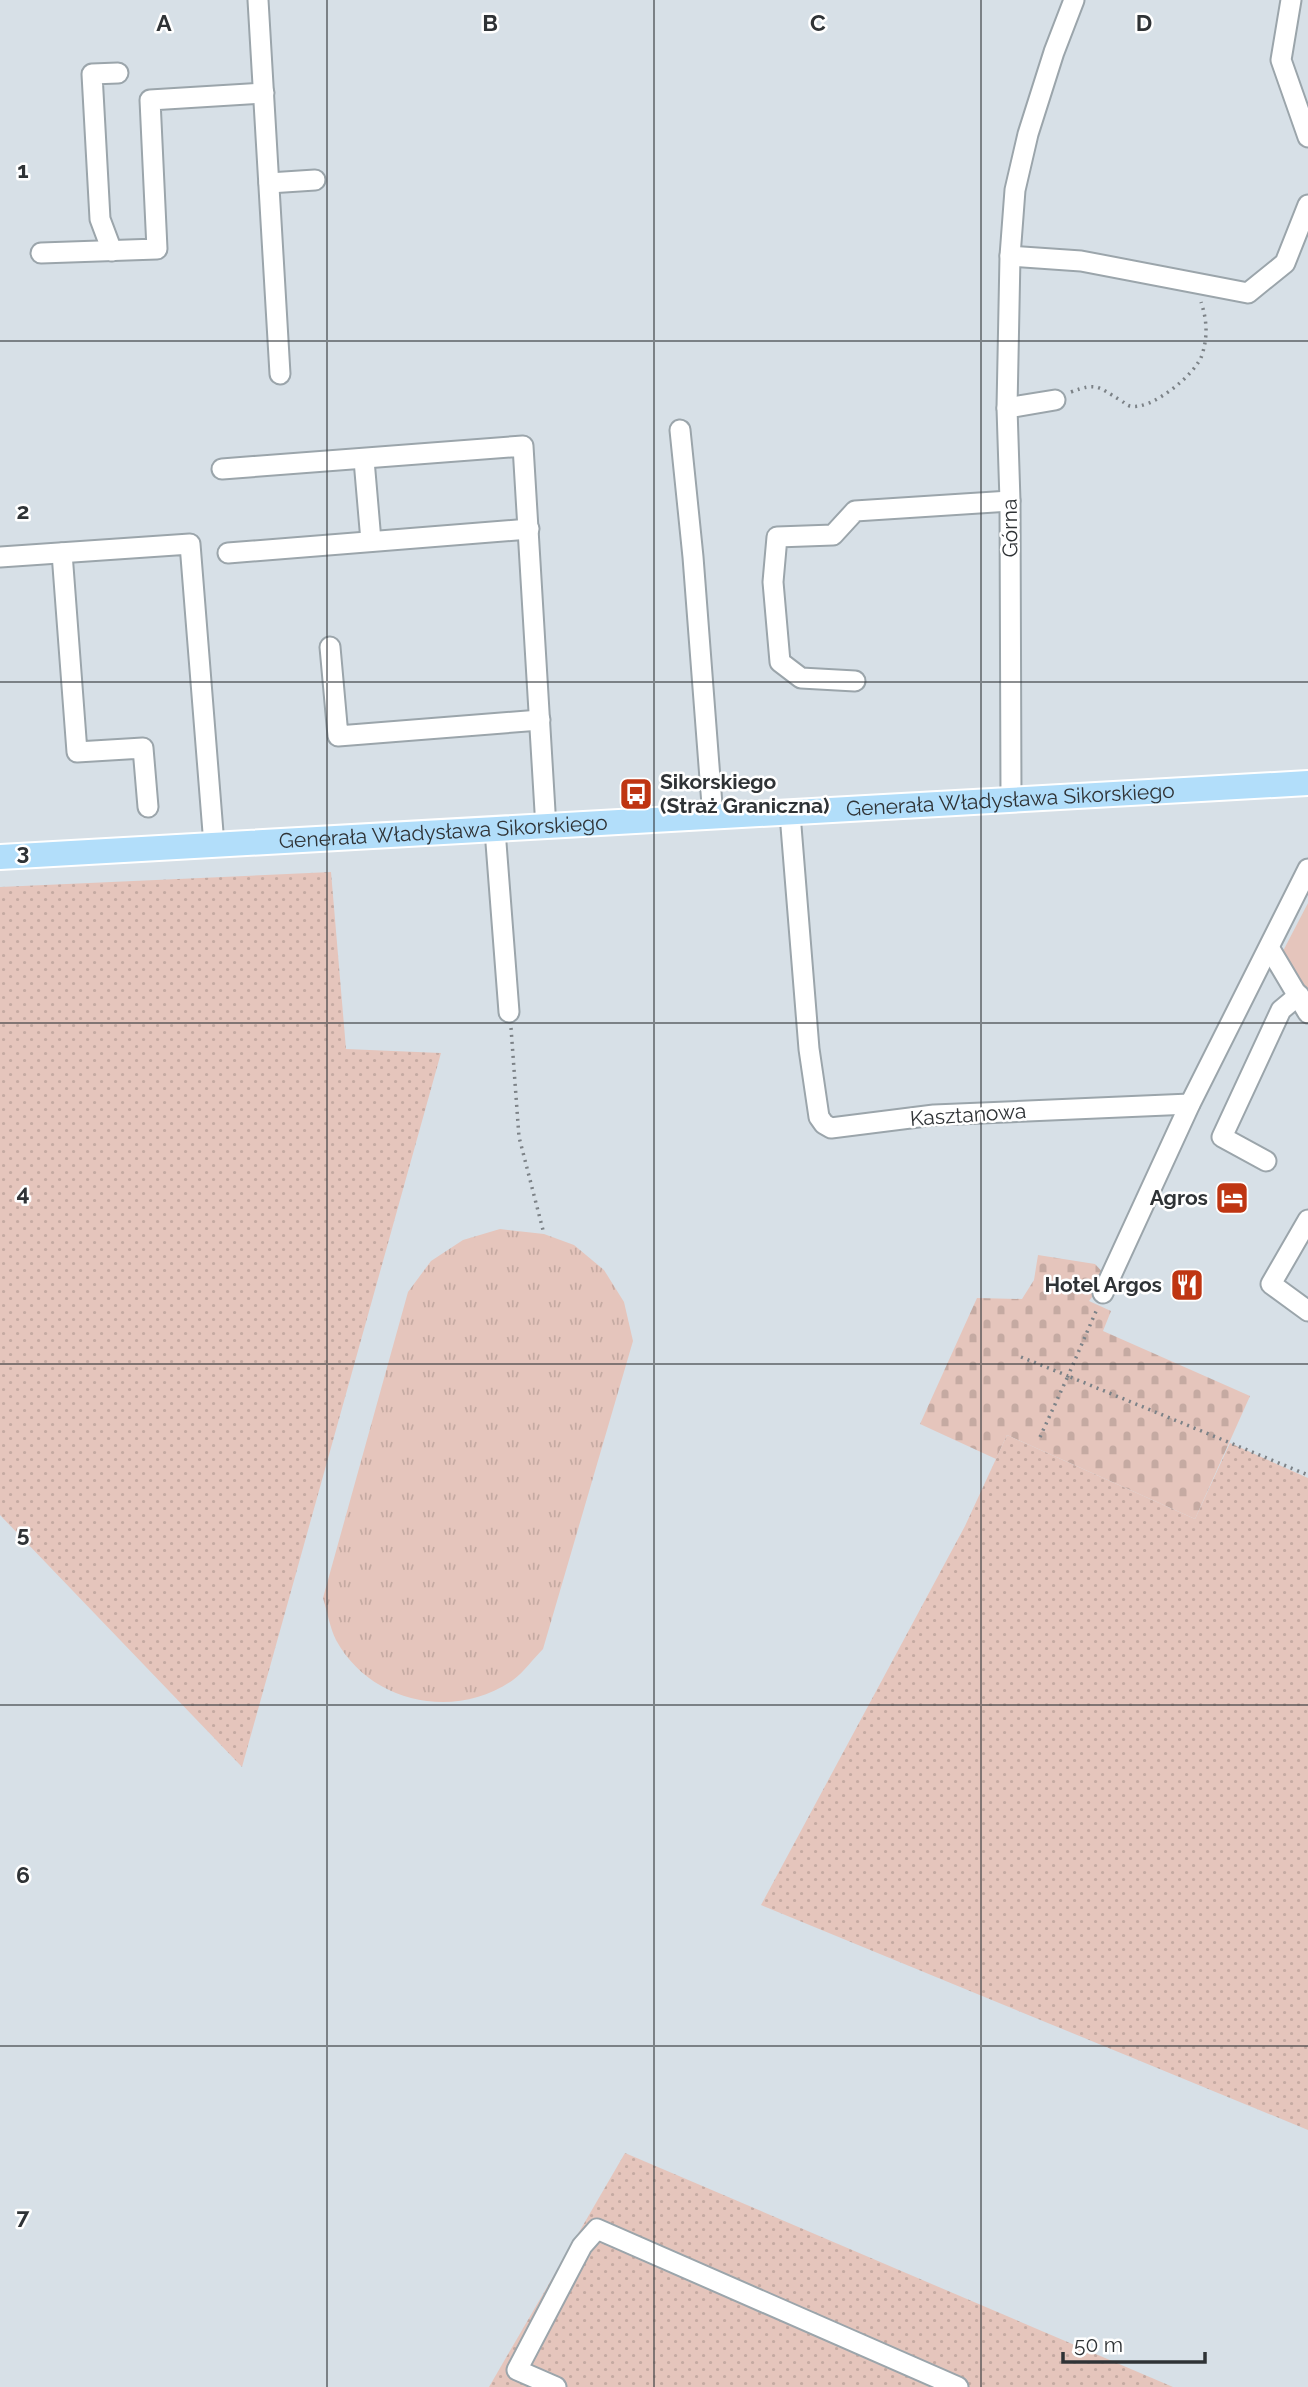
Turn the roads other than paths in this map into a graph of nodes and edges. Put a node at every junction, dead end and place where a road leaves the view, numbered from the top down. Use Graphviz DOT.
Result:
graph roads {
  1 [pos="258,0"];
  2 [pos="1074,0"];
  3 [pos="1291,0"];
  4 [pos="118,73"];
  5 [pos="264,93"];
  6 [pos="1308,137"];
  7 [pos="315,180"];
  8 [pos="269,183"];
  9 [pos="1308,205"];
  10 [pos="112,251"];
  11 [pos="41,253"];
  12 [pos="1010,256"];
  13 [pos="280,374"];
  14 [pos="1055,400"];
  15 [pos="1007,408"];
  16 [pos="680,430"];
  17 [pos="364,460"];
  18 [pos="222,469"];
  19 [pos="1010,501"];
  20 [pos="528,529"];
  21 [pos="370,541"];
  22 [pos="62,553"];
  23 [pos="228,553"];
  24 [pos="0,557"];
  25 [pos="330,647"];
  26 [pos="855,681"];
  27 [pos="540,720"];
  28 [pos="1308,783"];
  29 [pos="1011,800"];
  30 [pos="148,807"];
  31 [pos="790,814"];
  32 [pos="713,818"];
  33 [pos="546,828"];
  34 [pos="495,830"];
  35 [pos="214,845"];
  36 [pos="0,857"];
  37 [pos="1308,869"];
  38 [pos="1270,949"];
  39 [pos="1304,1004"];
  40 [pos="509,1012"];
  41 [pos="1190,1104"];
  42 [pos="1266,1161"];
  43 [pos="1305,1232"];
  44 [pos="1103,1293"];
  45 [pos="1308,1311"];
  46 [pos="556,2387"];
  47 [pos="958,2387"];
  1 -- 5 [label="street"];
  2 -- 12 [label="street, Górna"];
  3 -- 6 [label="street"];
  4 -- 10 [label="street"];
  5 -- 8 [label="street"];
  5 -- 10 [label="street"];
  7 -- 8 [label="street"];
  8 -- 13 [label="street"];
  9 -- 12 [label="street"];
  10 -- 11 [label="street"];
  12 -- 15 [label="street, Górna"];
  14 -- 15 [label="street"];
  15 -- 19 [label="street, Górna"];
  16 -- 32 [label="street"];
  17 -- 18 [label="street"];
  17 -- 20 [label="street"];
  17 -- 21 [label="street"];
  19 -- 26 [label="street"];
  19 -- 29 [label="street, Górna"];
  20 -- 21 [label="street"];
  20 -- 27 [label="street"];
  21 -- 23 [label="street"];
  22 -- 24 [label="street"];
  22 -- 30 [label="street"];
  22 -- 35 [label="street"];
  25 -- 27 [label="street"];
  27 -- 33 [label="street"];
  28 -- 29 [label="main road, Generała Władysława Sikorskiego"];
  29 -- 31 [label="main road, Generała Władysława Sikorskiego"];
  31 -- 32 [label="main road, Generała Władysława Sikorskiego"];
  31 -- 41 [label="street, Kasztanowa"];
  32 -- 33 [label="main road, Generała Władysława Sikorskiego"];
  33 -- 34 [label="main road, Generała Władysława Sikorskiego"];
  34 -- 35 [label="main road, Generała Władysława Sikorskiego"];
  34 -- 40 [label="street"];
  35 -- 36 [label="main road, Generała Władysława Sikorskiego"];
  37 -- 38 [label="street"];
  38 -- 39 [label="street"];
  38 -- 41 [label="street"];
  39 -- 42 [label="street"];
  41 -- 44 [label="street"];
  43 -- 45 [label="street"];
  46 -- 47 [label="street"];
}
